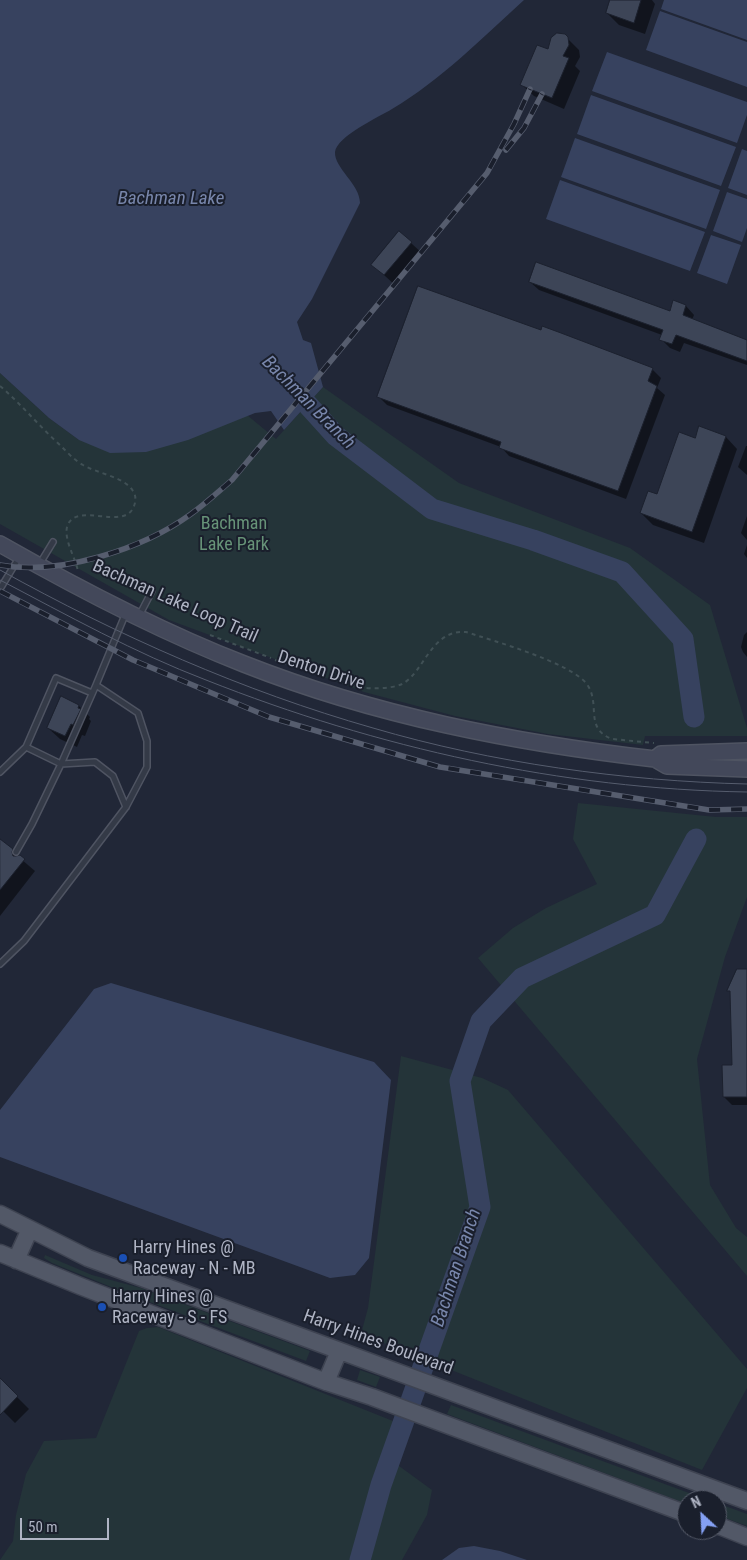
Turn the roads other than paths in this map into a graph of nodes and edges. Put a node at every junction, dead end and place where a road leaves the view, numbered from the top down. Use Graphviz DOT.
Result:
graph roads {
  1 [pos="53,542"];
  2 [pos="0,544"];
  3 [pos="20,556"];
  4 [pos="39,565"];
  5 [pos="0,589"];
  6 [pos="152,591"];
  7 [pos="132,616"];
  8 [pos="96,685"];
  9 [pos="92,693"];
  10 [pos="26,747"];
  11 [pos="744,751"];
  12 [pos="655,759"];
  13 [pos="61,764"];
  14 [pos="745,769"];
  15 [pos="0,772"];
  16 [pos="126,807"];
  17 [pos="16,852"];
  18 [pos="0,964"];
  19 [pos="0,1214"];
  20 [pos="30,1229"];
  21 [pos="0,1253"];
  22 [pos="16,1260"];
  23 [pos="339,1351"];
  24 [pos="326,1382"];
  25 [pos="747,1501"];
  26 [pos="677,1510"];
  27 [pos="727,1530"];
  28 [pos="747,1537"];
  1 -- 4 [label="lane"];
  2 -- 3 [label="main road, Denton Drive"];
  3 -- 4 [label="main road, Denton Drive"];
  3 -- 5 [label="lane"];
  4 -- 7 [label="main road, Denton Drive"];
  6 -- 7 [label="lane"];
  7 -- 8 [label="lane"];
  7 -- 12 [label="main road, Denton Drive"];
  8 -- 9 [label="lane"];
  8 -- 16 [label="lane"];
  9 -- 10 [label="lane"];
  9 -- 13 [label="lane"];
  10 -- 13 [label="lane"];
  10 -- 15 [label="lane"];
  11 -- 12 [label="main road, Denton Drive"];
  12 -- 14 [label="main road, Denton Drive"];
  13 -- 16 [label="lane"];
  13 -- 17 [label="lane"];
  16 -- 18 [label="lane"];
  19 -- 20 [label="main road, Harry Hines Boulevard"];
  20 -- 22 [label="main road"];
  20 -- 23 [label="main road, Harry Hines Boulevard"];
  21 -- 22 [label="main road"];
  22 -- 24 [label="main road"];
  23 -- 24 [label="main road"];
  23 -- 25 [label="main road, Harry Hines Boulevard"];
  24 -- 26 [label="main road"];
  27 -- 28 [label="main road"];
}
